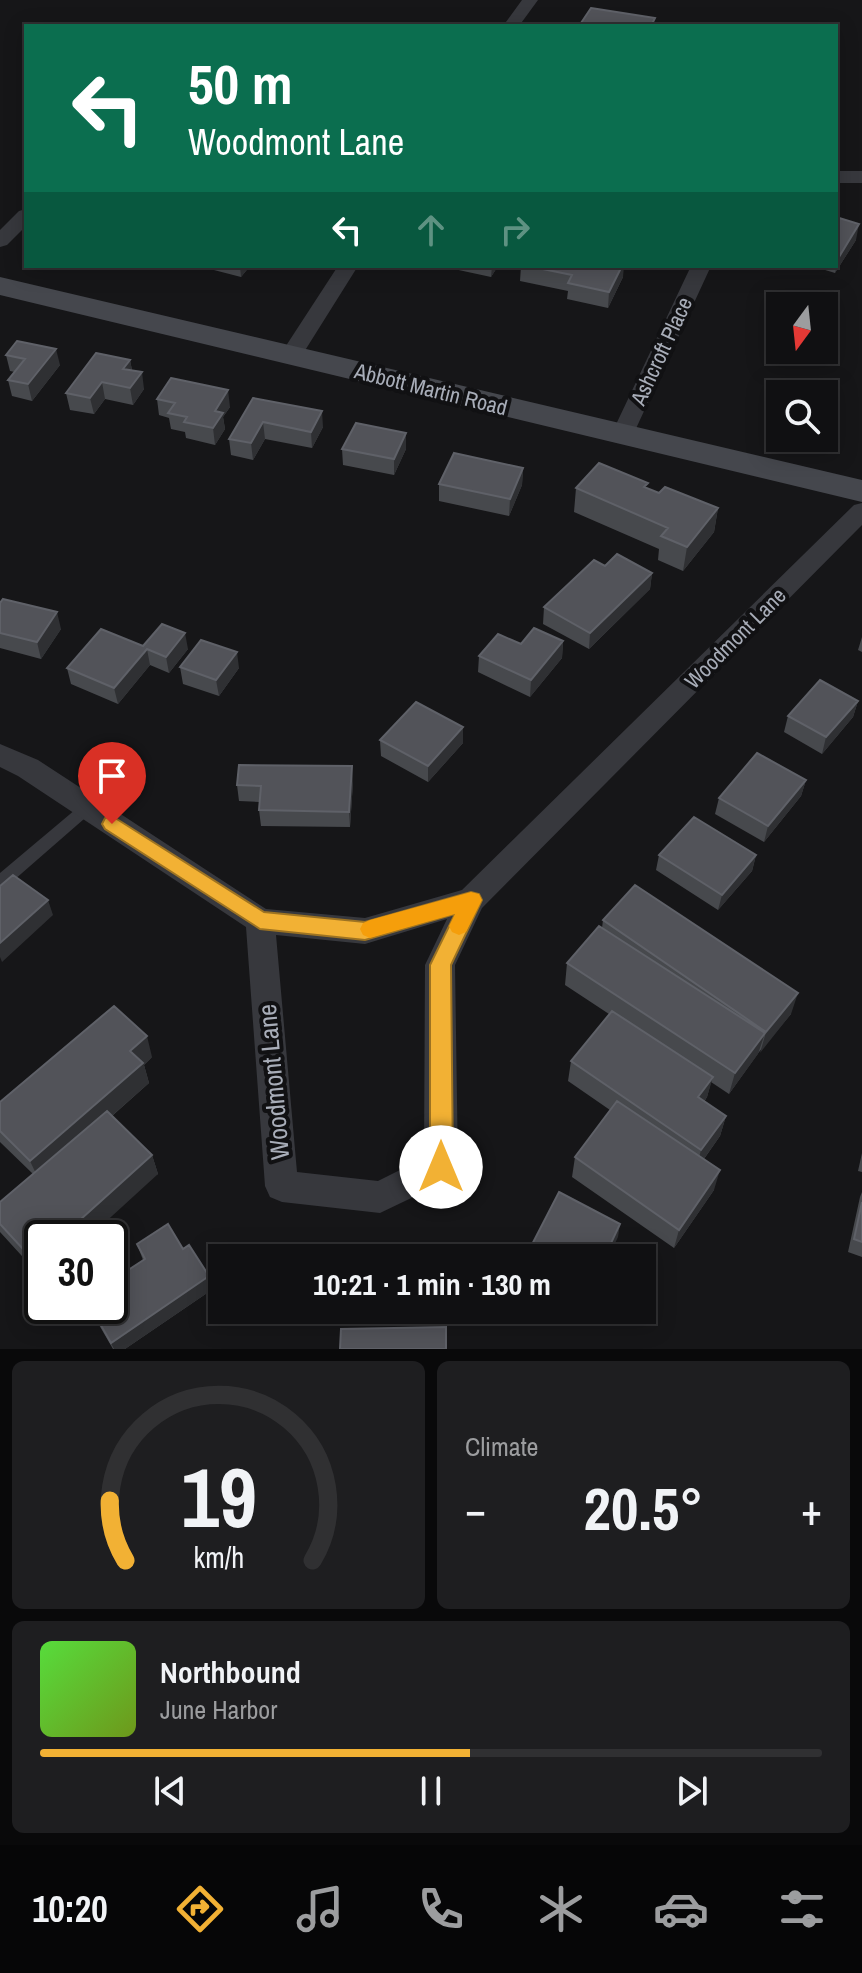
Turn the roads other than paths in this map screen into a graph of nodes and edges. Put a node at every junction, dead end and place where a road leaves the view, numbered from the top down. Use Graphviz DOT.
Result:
graph roads {
  1 [pos="530,0"];
  2 [pos="512,24"];
  3 [pos="838,177"];
  4 [pos="862,177"];
  5 [pos="24,217"];
  6 [pos="0,241"];
  7 [pos="347,268"];
  8 [pos="700,268"];
  9 [pos="0,286"];
  10 [pos="291,355"];
  11 [pos="622,435"];
  12 [pos="862,491"];
  13 [pos="862,511"];
  14 [pos="0,755"];
  15 [pos="87,808"];
  16 [pos="0,882"];
  17 [pos="471,900"];
  18 [pos="260,921"];
  1 -- 2 [label="street"];
  3 -- 4 [label="street"];
  5 -- 6 [label="street"];
  7 -- 10 [label="street"];
  8 -- 11 [label="street, Ashcroft Place"];
  9 -- 10 [label="main road, Abbott Martin Road"];
  10 -- 11 [label="main road, Abbott Martin Road"];
  11 -- 12 [label="main road, Abbott Martin Road"];
  13 -- 17 [label="street, Woodmont Lane"];
  14 -- 15 [label="street, Woodmont Lane"];
  15 -- 16 [label="lane"];
  15 -- 18 [label="street, Woodmont Lane"];
  17 -- 18 [label="street, Woodmont Lane"];
  17 -- 18 [label="street, Woodmont Lane"];
}
